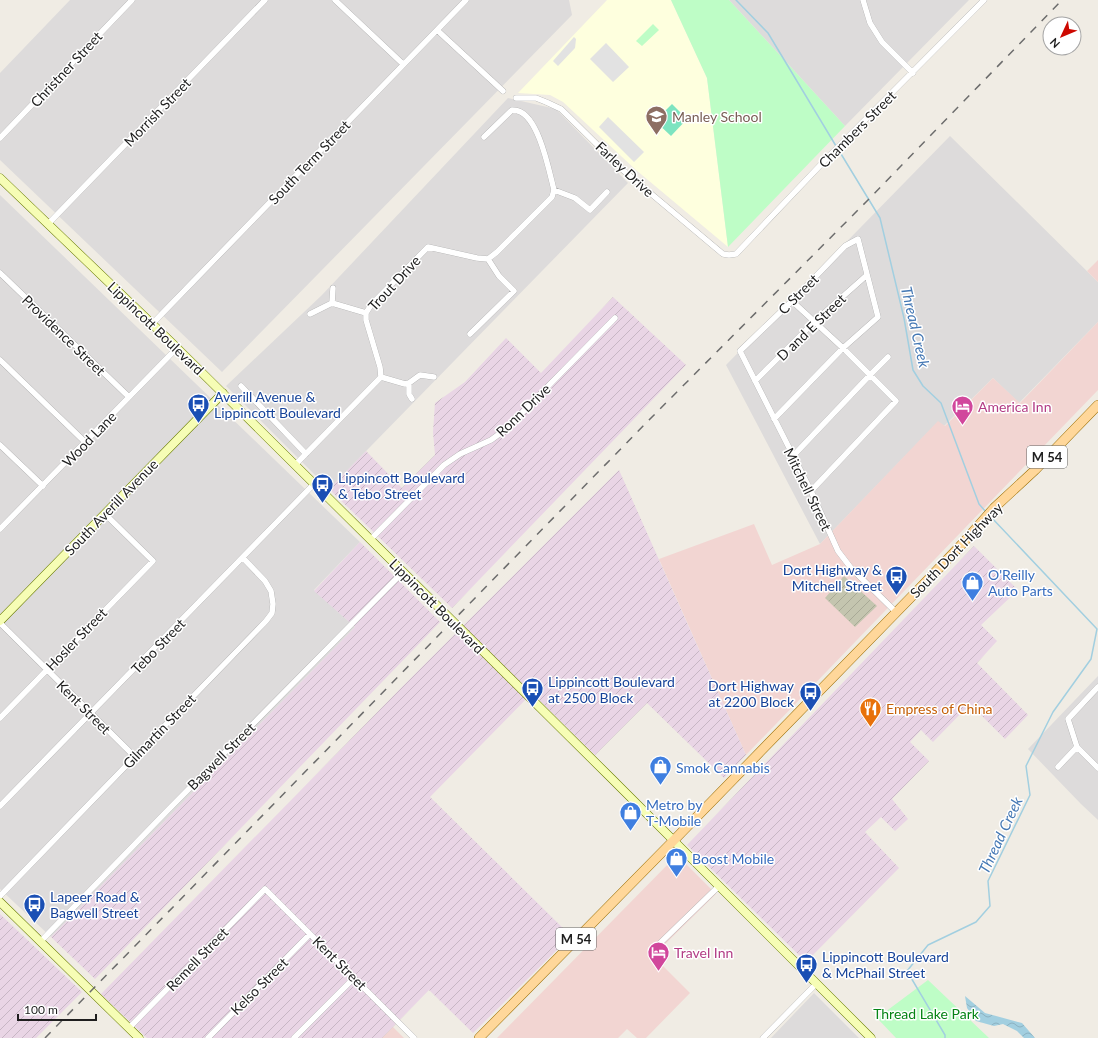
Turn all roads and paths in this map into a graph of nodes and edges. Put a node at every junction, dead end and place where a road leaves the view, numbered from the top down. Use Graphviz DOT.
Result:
graph roads {
  1 [pos="132,0"];
  2 [pos="265,0"];
  3 [pos="336,0"];
  4 [pos="466,0"];
  5 [pos="863,0"];
  6 [pos="984,0"];
  7 [pos="437,30"];
  8 [pos="402,64"];
  9 [pos="913,72"];
  10 [pos="503,91"];
  11 [pos="516,98"];
  12 [pos="484,137"];
  13 [pos="0,138"];
  14 [pos="0,179"];
  15 [pos="554,190"];
  16 [pos="607,192"];
  17 [pos="48,224"];
  18 [pos="729,255"];
  19 [pos="488,258"];
  20 [pos="0,273"];
  21 [pos="867,274"];
  22 [pos="333,288"];
  23 [pos="792,301"];
  24 [pos="332,303"];
  25 [pos="366,312"];
  26 [pos="310,314"];
  27 [pos="616,318"];
  28 [pos="814,322"];
  29 [pos="152,324"];
  30 [pos="470,334"];
  31 [pos="177,348"];
  32 [pos="842,348"];
  33 [pos="740,351"];
  34 [pos="888,358"];
  35 [pos="0,360"];
  36 [pos="870,376"];
  37 [pos="381,377"];
  38 [pos="434,377"];
  39 [pos="755,381"];
  40 [pos="407,383"];
  41 [pos="240,386"];
  42 [pos="223,393"];
  43 [pos="129,397"];
  44 [pos="412,399"];
  45 [pos="1098,405"];
  46 [pos="774,419"];
  47 [pos="85,442"];
  48 [pos="0,445"];
  49 [pos="306,454"];
  50 [pos="793,456"];
  51 [pos="295,465"];
  52 [pos="314,484"];
  53 [pos="43,486"];
  54 [pos="811,491"];
  55 [pos="105,514"];
  56 [pos="0,529"];
  57 [pos="370,540"];
  58 [pos="243,558"];
  59 [pos="403,572"];
  60 [pos="896,612"];
  61 [pos="0,622"];
  62 [pos="47,669"];
  63 [pos="1098,687"];
  64 [pos="91,714"];
  65 [pos="0,718"];
  66 [pos="1077,747"];
  67 [pos="134,757"];
  68 [pos="1058,767"];
  69 [pos="1098,768"];
  70 [pos="0,806"];
  71 [pos="674,841"];
  72 [pos="719,886"];
  73 [pos="265,889"];
  74 [pos="0,896"];
  75 [pos="0,902"];
  76 [pos="310,934"];
  77 [pos="40,942"];
  78 [pos="654,949"];
  79 [pos="354,978"];
  80 [pos="816,984"];
  81 [pos="129,1028"];
  82 [pos="869,1037"];
  83 [pos="140,1038"];
  84 [pos="208,1038"];
  85 [pos="294,1038"];
  86 [pos="414,1038"];
  87 [pos="479,1038"];
  88 [pos="763,1038"];
  1 -- 13 [label="street, Christner Street"];
  2 -- 17 [label="street, Morrish Street"];
  3 -- 8 [label="street"];
  4 -- 7 [label="street, South Term Street"];
  5 -- 9 [label="street"];
  6 -- 9 [label="street, Chambers Street"];
  7 -- 8 [label="street, South Term Street"];
  7 -- 10 [label="street"];
  8 -- 29 [label="street, South Term Street"];
  9 -- 18 [label="street, Chambers Street"];
  11 -- 18 [label="street, Farley Drive"];
  12 -- 15 [label="street"];
  14 -- 17 [label="street, Lippincott Boulevard"];
  15 -- 16 [label="street"];
  15 -- 19 [label="street"];
  17 -- 29 [label="street, Lippincott Boulevard"];
  19 -- 25 [label="street, Trout Drive"];
  19 -- 30 [label="street"];
  20 -- 43 [label="street, Providence Street"];
  21 -- 23 [label="street, C Street"];
  21 -- 28 [label="street, D and E Street"];
  21 -- 32 [label="street"];
  22 -- 24 [label="street"];
  23 -- 28 [label="street"];
  23 -- 33 [label="street, C Street"];
  24 -- 25 [label="street"];
  24 -- 26 [label="street"];
  25 -- 37 [label="street, Trout Drive"];
  27 -- 57 [label="street, Ronn Drive"];
  28 -- 32 [label="street"];
  28 -- 39 [label="street, D and E Street"];
  29 -- 31 [label="street, Lippincott Boulevard"];
  31 -- 42 [label="street, Lippincott Boulevard"];
  31 -- 43 [label="street, Wood Lane"];
  32 -- 36 [label="street"];
  32 -- 46 [label="street"];
  33 -- 39 [label="street, Mitchell Street"];
  34 -- 36 [label="street"];
  35 -- 47 [label="street"];
  36 -- 50 [label="street"];
  36 -- 54 [label="street"];
  37 -- 40 [label="street"];
  37 -- 49 [label="street"];
  38 -- 40 [label="street"];
  39 -- 46 [label="street, Mitchell Street"];
  40 -- 44 [label="street"];
  41 -- 49 [label="street"];
  42 -- 51 [label="street, Lippincott Boulevard"];
  42 -- 55 [label="street, South Averill Avenue"];
  43 -- 47 [label="street, Wood Lane"];
  45 -- 60 [label="main road, South Dort Highway / M 54"];
  46 -- 50 [label="street, Mitchell Street"];
  47 -- 53 [label="street, Wood Lane"];
  48 -- 53 [label="street"];
  49 -- 51 [label="street"];
  50 -- 54 [label="street, Mitchell Street"];
  51 -- 52 [label="street, Lippincott Boulevard"];
  52 -- 57 [label="street, Lippincott Boulevard"];
  52 -- 58 [label="street, Tebo Street"];
  53 -- 56 [label="street, Wood Lane"];
  54 -- 60 [label="street, Mitchell Street"];
  55 -- 61 [label="street, South Averill Avenue"];
  55 -- 62 [label="street, Hosler Street"];
  57 -- 59 [label="street, Lippincott Boulevard"];
  58 -- 64 [label="street, Tebo Street"];
  58 -- 67 [label="street, Gilmartin Street"];
  59 -- 71 [label="street, Lippincott Boulevard"];
  59 -- 77 [label="street, Bagwell Street"];
  60 -- 71 [label="main road, South Dort Highway / M 54"];
  61 -- 62 [label="street, Kent Street"];
  62 -- 64 [label="street, Kent Street"];
  62 -- 65 [label="street, Hosler Street"];
  63 -- 66 [label="street"];
  64 -- 67 [label="street, Kent Street"];
  64 -- 70 [label="street, Tebo Street"];
  66 -- 68 [label="street"];
  66 -- 69 [label="street"];
  67 -- 74 [label="street, Gilmartin Street"];
  71 -- 72 [label="street, Lippincott Boulevard"];
  71 -- 87 [label="main road, South Dort Highway / M 54"];
  72 -- 78 [label="street"];
  72 -- 80 [label="street, Lippincott Boulevard"];
  73 -- 76 [label="street, Kent Street"];
  73 -- 81 [label="street, Remell Street"];
  75 -- 77 [label="street"];
  76 -- 79 [label="street, Kent Street"];
  76 -- 84 [label="street, Kelso Street"];
  77 -- 81 [label="street"];
  79 -- 85 [label="street"];
  79 -- 86 [label="street, Kent Street"];
  80 -- 82 [label="street, Lippincott Boulevard"];
  80 -- 88 [label="street"];
  81 -- 83 [label="street"];
}
